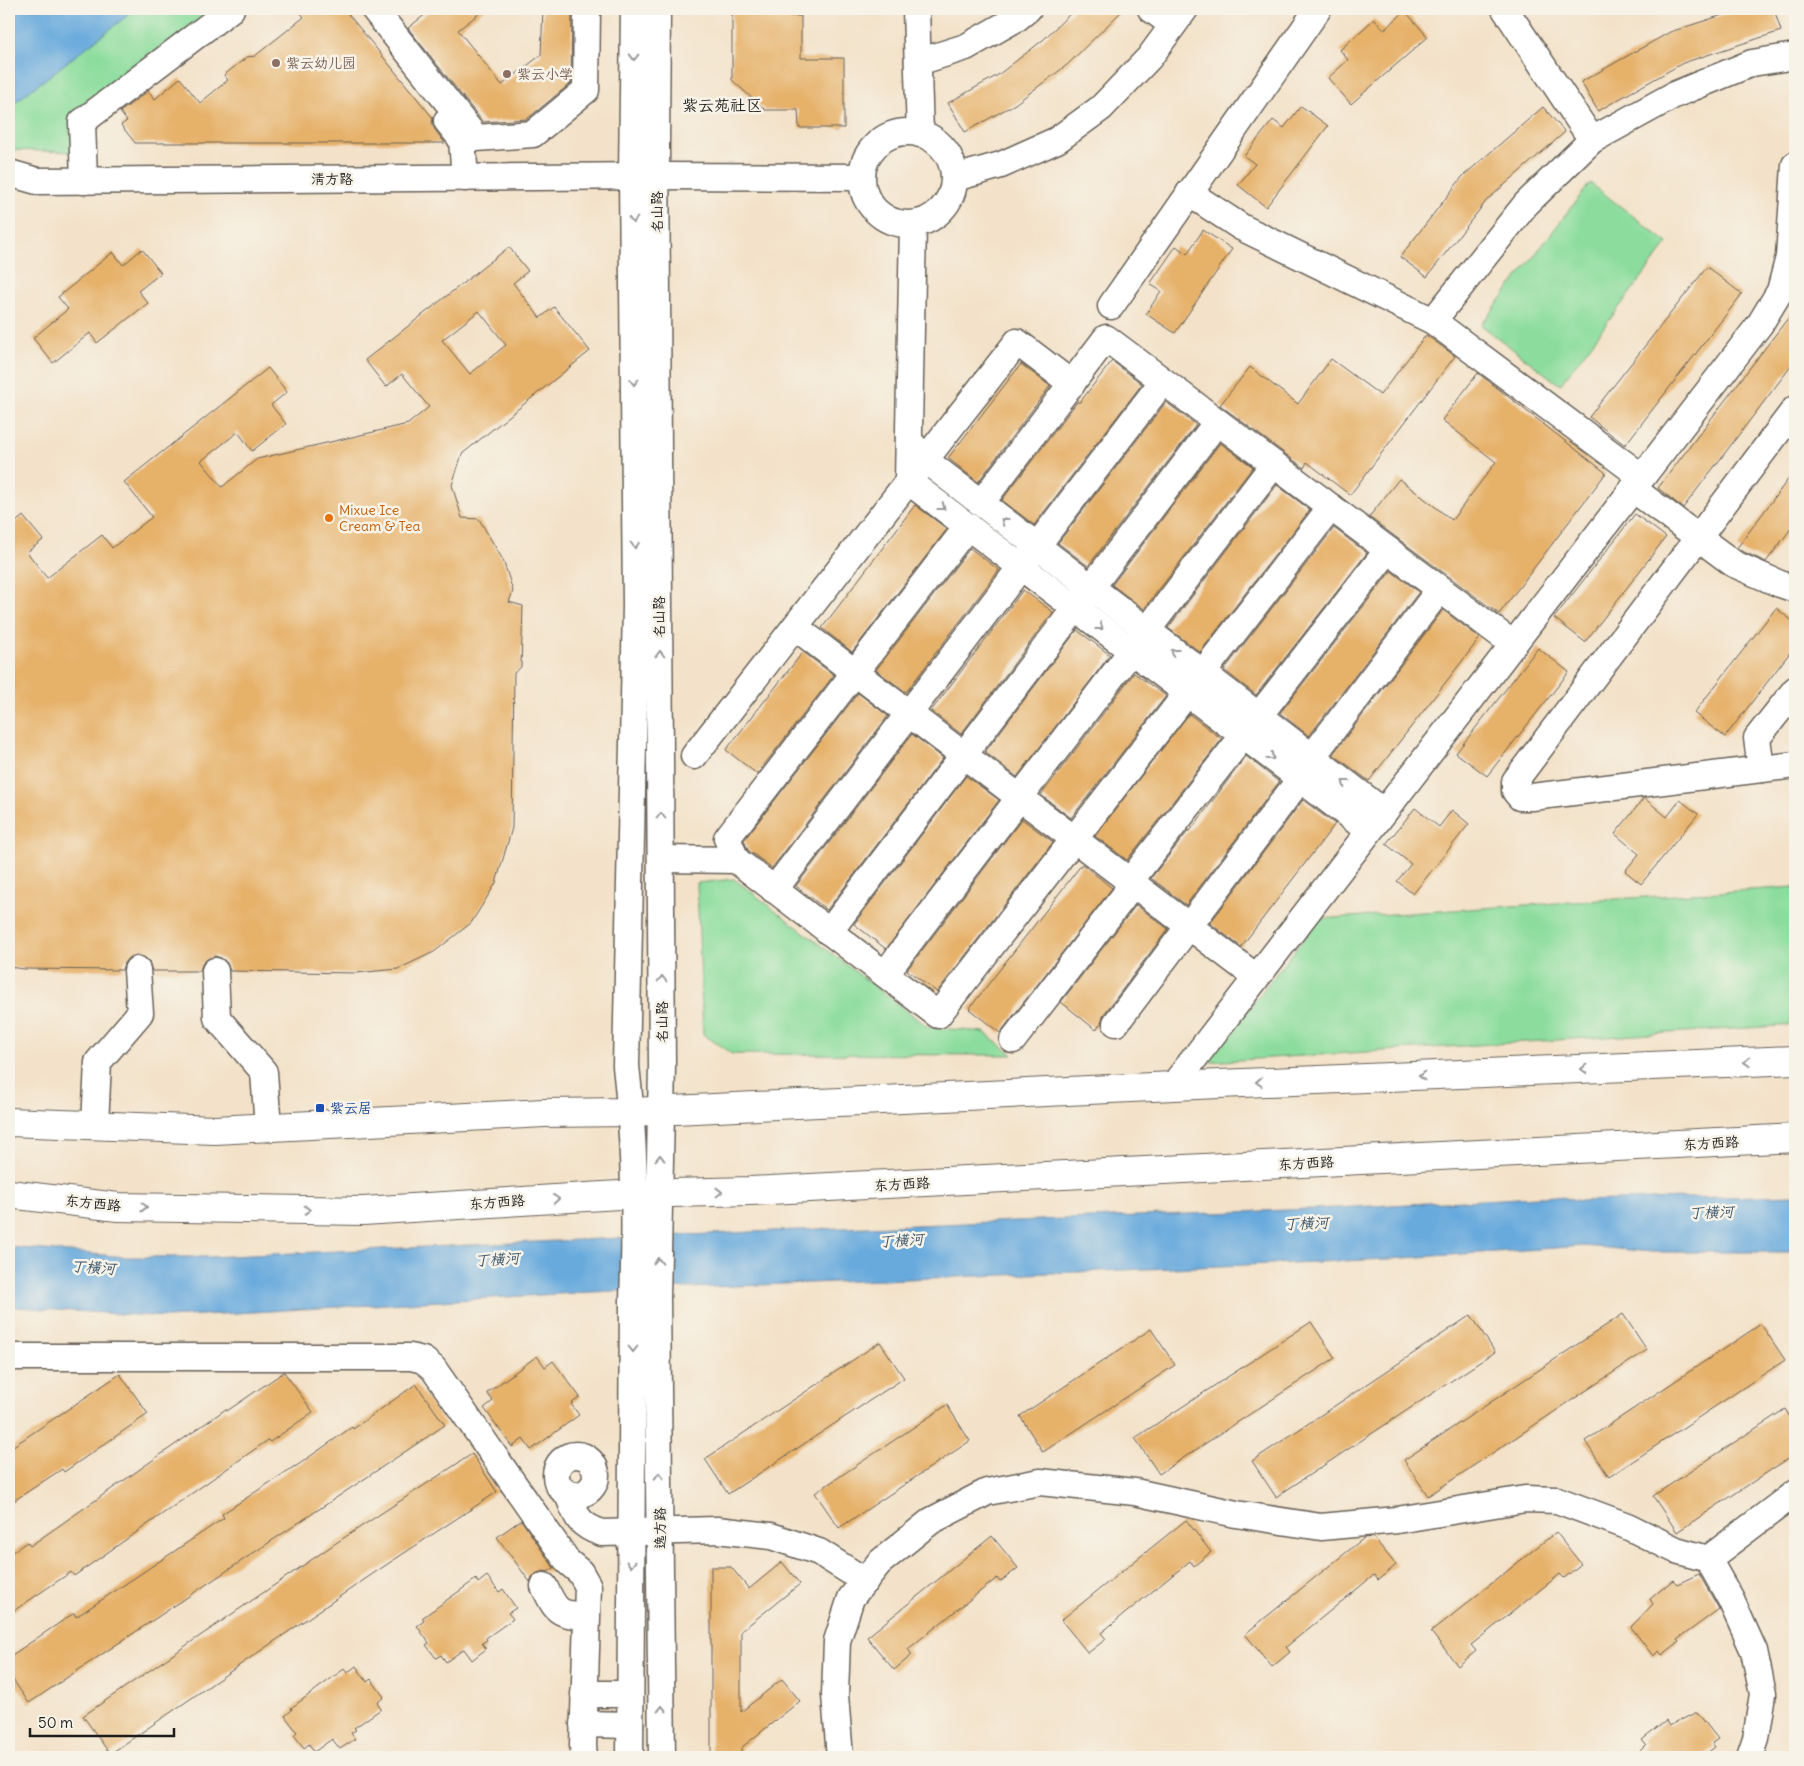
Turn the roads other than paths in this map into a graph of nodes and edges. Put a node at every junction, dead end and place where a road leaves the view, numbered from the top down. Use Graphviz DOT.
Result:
graph roads {
  1 [pos="230,9"];
  2 [pos="355,9"];
  3 [pos="374,9"];
  4 [pos="587,9"];
  5 [pos="634,9"];
  6 [pos="657,9"];
  7 [pos="916,9"];
  8 [pos="1028,9"];
  9 [pos="1151,9"];
  10 [pos="1318,9"];
  11 [pos="1505,9"];
  12 [pos="1179,17"];
  13 [pos="1795,56"];
  14 [pos="918,62"];
  15 [pos="920,134"];
  16 [pos="1592,140"];
  17 [pos="1795,165"];
  18 [pos="9,173"];
  19 [pos="644,176"];
  20 [pos="861,177"];
  21 [pos="465,178"];
  22 [pos="955,178"];
  23 [pos="84,181"];
  24 [pos="1189,193"];
  25 [pos="913,224"];
  26 [pos="1111,306"];
  27 [pos="1433,320"];
  28 [pos="1163,381"];
  29 [pos="1072,384"];
  30 [pos="1795,409"];
  31 [pos="1217,422"];
  32 [pos="917,450"];
  33 [pos="1274,464"];
  34 [pos="908,481"];
  35 [pos="1637,483"];
  36 [pos="981,503"];
  37 [pos="1331,507"];
  38 [pos="968,526"];
  39 [pos="1698,537"];
  40 [pos="1037,546"];
  41 [pos="1388,550"];
  42 [pos="1021,567"];
  43 [pos="1790,579"];
  44 [pos="1091,588"];
  45 [pos="1440,589"];
  46 [pos="1075,608"];
  47 [pos="794,627"];
  48 [pos="1147,630"];
  49 [pos="1513,644"];
  50 [pos="1131,651"];
  51 [pos="855,673"];
  52 [pos="1195,683"];
  53 [pos="1795,690"];
  54 [pos="909,714"];
  55 [pos="1251,726"];
  56 [pos="963,755"];
  57 [pos="694,756"];
  58 [pos="1795,765"];
  59 [pos="1306,768"];
  60 [pos="1761,769"];
  61 [pos="1020,798"];
  62 [pos="1376,822"];
  63 [pos="1074,840"];
  64 [pos="661,859"];
  65 [pos="736,860"];
  66 [pos="1130,881"];
  67 [pos="774,890"];
  68 [pos="1189,926"];
  69 [pos="829,932"];
  70 [pos="137,970"];
  71 [pos="215,971"];
  72 [pos="885,974"];
  73 [pos="1256,977"];
  74 [pos="1116,1023"];
  75 [pos="1013,1040"];
  76 [pos="1795,1060"];
  77 [pos="1173,1086"];
  78 [pos="661,1111"];
  79 [pos="632,1112"];
  80 [pos="9,1122"];
  81 [pos="94,1125"];
  82 [pos="268,1128"];
  83 [pos="1795,1138"];
  84 [pos="647,1193"];
  85 [pos="9,1194"];
  86 [pos="645,1299"];
  87 [pos="9,1357"];
  88 [pos="1795,1493"];
  89 [pos="568,1494"];
  90 [pos="660,1532"];
  91 [pos="632,1533"];
  92 [pos="1708,1559"];
  93 [pos="865,1581"];
  94 [pos="544,1586"];
  95 [pos="586,1616"];
  96 [pos="584,1694"];
  97 [pos="630,1694"];
  98 [pos="583,1724"];
  99 [pos="630,1725"];
  100 [pos="584,1757"];
  101 [pos="630,1757"];
  102 [pos="662,1757"];
  103 [pos="840,1757"];
  104 [pos="1750,1757"];
  1 -- 23 [label="street"];
  2 -- 21 [label="street"];
  3 -- 4 [label="street"];
  5 -- 19 [label="street, 名山路, one-way"];
  6 -- 19 [label="street, 名山路"];
  7 -- 14 [label="street"];
  8 -- 14 [label="street"];
  9 -- 12 [label="street"];
  10 -- 24 [label="street"];
  11 -- 16 [label="street"];
  12 -- 22 [label="street"];
  13 -- 16 [label="street"];
  14 -- 15 [label="street"];
  15 -- 20 [label="street"];
  15 -- 22 [label="street"];
  16 -- 27 [label="street"];
  17 -- 35 [label="street"];
  18 -- 23 [label="street, 清方路"];
  19 -- 20 [label="street, 清方路"];
  19 -- 21 [label="street, 清方路"];
  64 -- 19 [label="street, 名山路, one-way"];
  19 -- 79 [label="street, 名山路, one-way"];
  20 -- 25 [label="street"];
  21 -- 23 [label="street, 清方路"];
  22 -- 25 [label="street"];
  24 -- 26 [label="street"];
  24 -- 27 [label="street"];
  25 -- 32 [label="street"];
  27 -- 35 [label="street"];
  28 -- 29 [label="street"];
  28 -- 31 [label="street"];
  28 -- 40 [label="street"];
  29 -- 32 [label="street"];
  29 -- 36 [label="street"];
  30 -- 39 [label="street"];
  31 -- 33 [label="street"];
  31 -- 44 [label="street"];
  32 -- 34 [label="street"];
  32 -- 36 [label="street"];
  33 -- 37 [label="street"];
  33 -- 48 [label="street"];
  34 -- 38 [label="street, one-way"];
  34 -- 47 [label="street"];
  35 -- 39 [label="street"];
  35 -- 49 [label="street"];
  40 -- 36 [label="street, one-way"];
  37 -- 41 [label="street"];
  37 -- 52 [label="street"];
  38 -- 42 [label="street"];
  38 -- 51 [label="street"];
  39 -- 43 [label="street"];
  39 -- 60 [label="street"];
  40 -- 42 [label="street"];
  40 -- 44 [label="street"];
  41 -- 45 [label="street"];
  41 -- 55 [label="street"];
  42 -- 46 [label="street"];
  42 -- 54 [label="street"];
  44 -- 46 [label="street"];
  44 -- 48 [label="street"];
  45 -- 49 [label="street"];
  45 -- 59 [label="street"];
  46 -- 50 [label="street, one-way"];
  46 -- 56 [label="street"];
  47 -- 51 [label="street"];
  47 -- 57 [label="street"];
  48 -- 50 [label="street"];
  52 -- 48 [label="street, one-way"];
  49 -- 62 [label="street"];
  50 -- 52 [label="street"];
  50 -- 61 [label="street"];
  51 -- 54 [label="street"];
  51 -- 65 [label="street"];
  52 -- 55 [label="street"];
  52 -- 63 [label="street"];
  53 -- 60 [label="street"];
  54 -- 56 [label="street"];
  54 -- 67 [label="street"];
  55 -- 59 [label="street"];
  55 -- 66 [label="street"];
  56 -- 61 [label="street"];
  56 -- 69 [label="street"];
  58 -- 60 [label="street"];
  59 -- 62 [label="street"];
  59 -- 68 [label="street"];
  61 -- 63 [label="street"];
  61 -- 72 [label="street"];
  62 -- 73 [label="street"];
  63 -- 66 [label="street"];
  63 -- 72 [label="street"];
  64 -- 65 [label="street"];
  78 -- 64 [label="street, 名山路, one-way"];
  65 -- 67 [label="street"];
  66 -- 68 [label="street"];
  66 -- 75 [label="street"];
  67 -- 69 [label="street"];
  68 -- 73 [label="street"];
  68 -- 74 [label="street"];
  69 -- 72 [label="street"];
  70 -- 81 [label="street"];
  71 -- 82 [label="street"];
  73 -- 77 [label="street"];
  76 -- 77 [label="main road, one-way"];
  77 -- 78 [label="main road"];
  78 -- 79 [label="main road"];
  84 -- 78 [label="street, 名山路, one-way"];
  79 -- 82 [label="main road"];
  79 -- 84 [label="street, 名山路"];
  80 -- 81 [label="main road"];
  81 -- 82 [label="main road"];
  84 -- 83 [label="main road, 东方西路, one-way"];
  85 -- 84 [label="main road, 东方西路, one-way"];
  84 -- 86 [label="street"];
  90 -- 86 [label="street, 逸方路, one-way"];
  86 -- 91 [label="street, 逸方路, one-way"];
  87 -- 95 [label="street"];
  88 -- 92 [label="street"];
  89 -- 91 [label="street"];
  90 -- 91 [label="street"];
  90 -- 93 [label="street"];
  102 -- 90 [label="street, 逸方路, one-way"];
  91 -- 97 [label="street, 逸方路, one-way"];
  92 -- 93 [label="street"];
  92 -- 104 [label="street"];
  93 -- 103 [label="street"];
  94 -- 95 [label="street"];
  95 -- 96 [label="street"];
  96 -- 97 [label="street"];
  96 -- 98 [label="street"];
  97 -- 99 [label="street, 逸方路"];
  98 -- 99 [label="street"];
  98 -- 100 [label="street"];
  99 -- 101 [label="street, 逸方路"];
}
